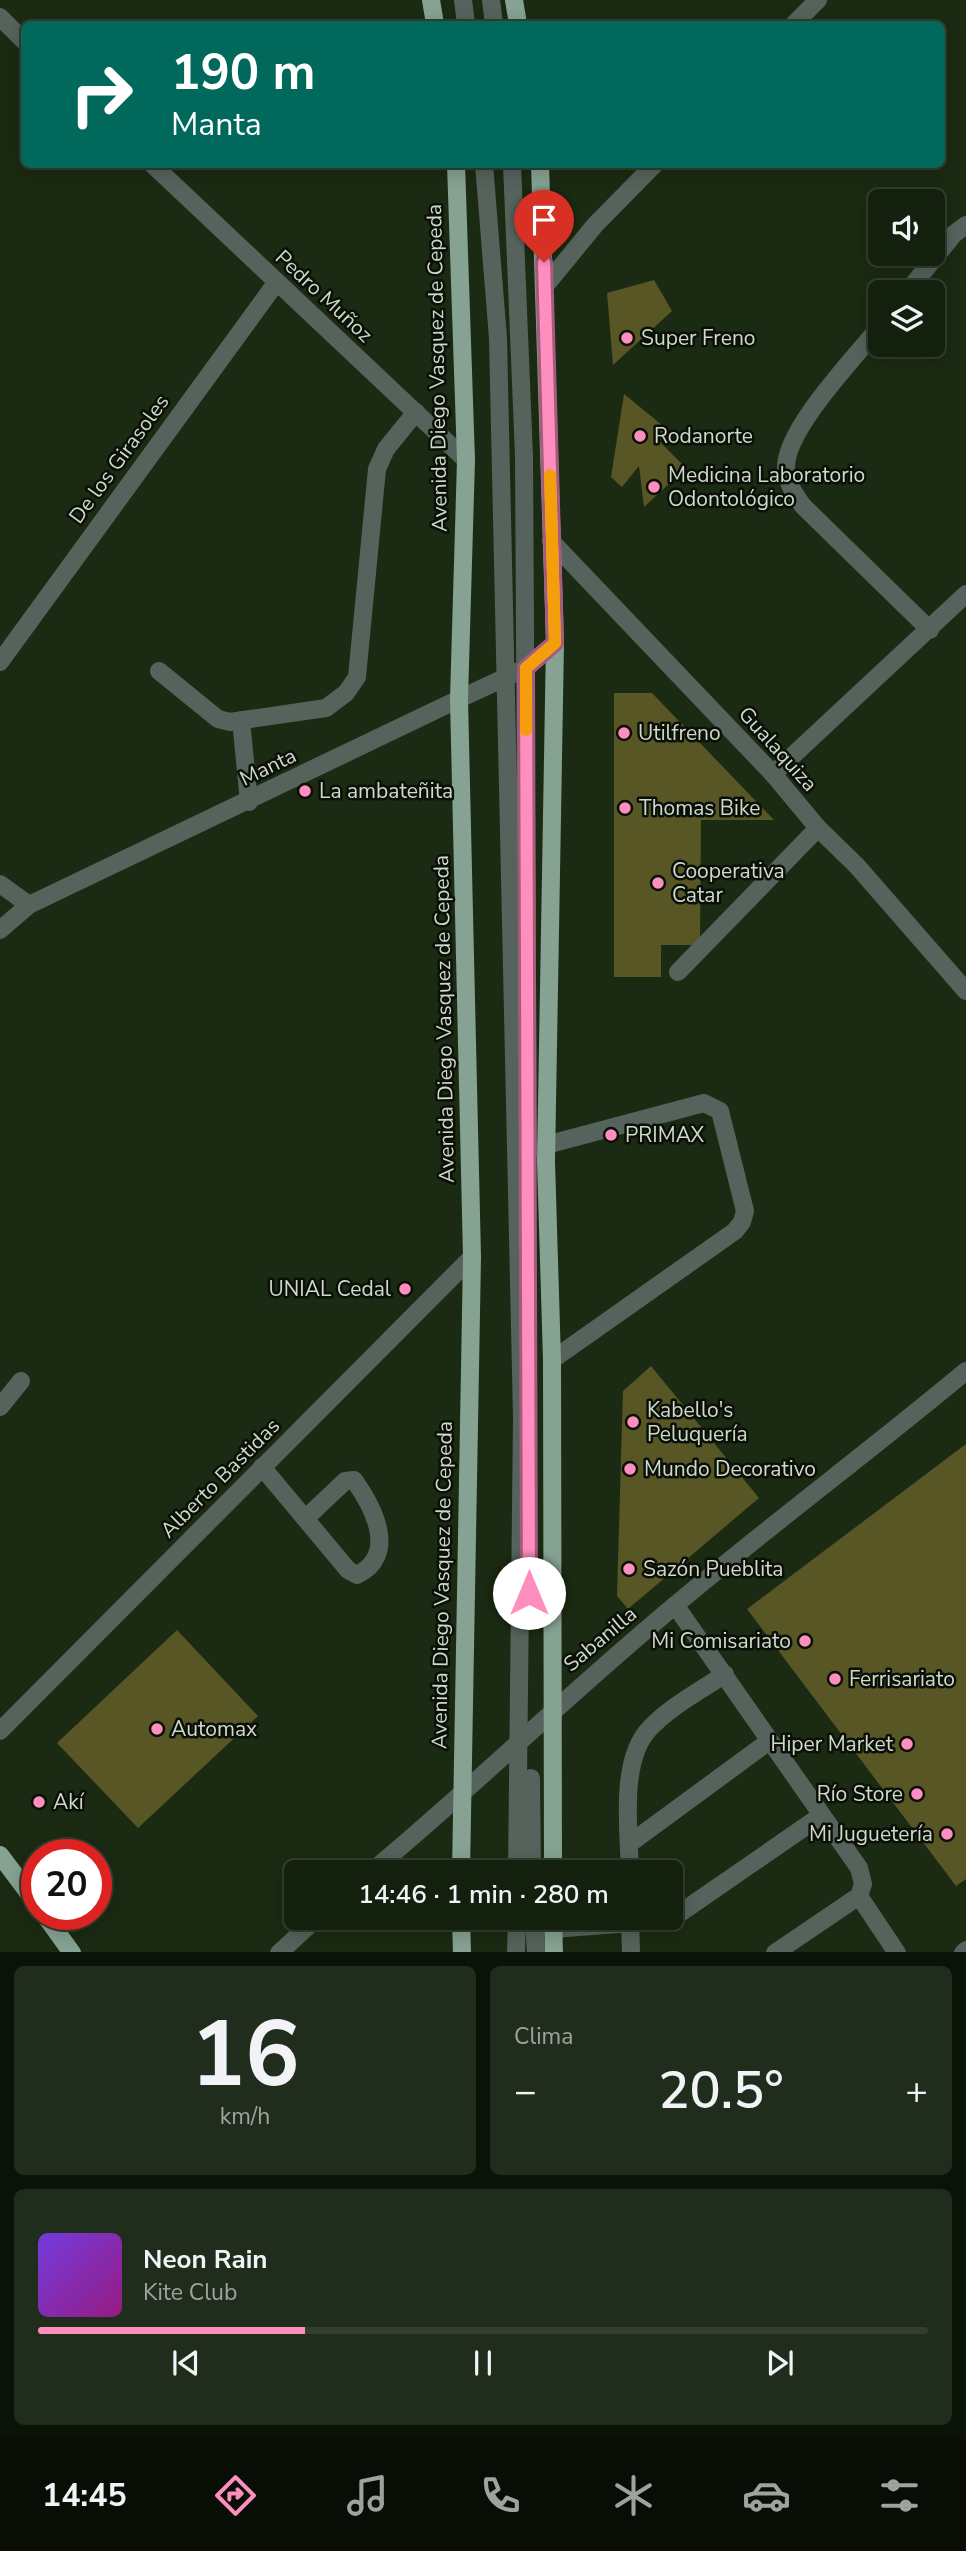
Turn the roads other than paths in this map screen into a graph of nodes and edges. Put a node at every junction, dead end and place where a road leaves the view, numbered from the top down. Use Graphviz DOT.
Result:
graph roads {
  1 [pos="431,0"];
  2 [pos="463,0"];
  3 [pos="491,0"];
  4 [pos="514,0"];
  5 [pos="818,0"];
  6 [pos="0,18"];
  7 [pos="434,21"];
  8 [pos="466,21"];
  9 [pos="494,21"];
  10 [pos="518,21"];
  11 [pos="797,21"];
  12 [pos="21,38"];
  13 [pos="156,168"];
  14 [pos="456,168"];
  15 [pos="484,168"];
  16 [pos="512,168"];
  17 [pos="540,168"];
  18 [pos="651,168"];
  19 [pos="966,225"];
  20 [pos="917,280"];
  21 [pos="276,284"];
  22 [pos="545,286"];
  23 [pos="868,341"];
  24 [pos="416,412"];
  25 [pos="466,460"];
  26 [pos="551,541"];
  27 [pos="966,594"];
  28 [pos="930,630"];
  29 [pos="555,643"];
  30 [pos="0,662"];
  31 [pos="526,668"];
  32 [pos="159,671"];
  33 [pos="505,677"];
  34 [pos="459,699"];
  35 [pos="241,720"];
  36 [pos="773,774"];
  37 [pos="249,802"];
  38 [pos="818,828"];
  39 [pos="0,884"];
  40 [pos="29,905"];
  41 [pos="0,930"];
  42 [pos="678,972"];
  43 [pos="966,991"];
  44 [pos="546,1145"];
  45 [pos="472,1257"];
  46 [pos="552,1360"];
  47 [pos="966,1371"];
  48 [pos="21,1381"];
  49 [pos="0,1407"];
  50 [pos="262,1467"];
  51 [pos="306,1518"];
  52 [pos="675,1605"];
  53 [pos="724,1674"];
  54 [pos="551,1710"];
  55 [pos="0,1731"];
  56 [pos="525,1734"];
  57 [pos="768,1742"];
  58 [pos="460,1795"];
  59 [pos="822,1815"];
  60 [pos="629,1844"];
  61 [pos="0,1855"];
  62 [pos="385,1860"];
  63 [pos="461,1860"];
  64 [pos="518,1860"];
  65 [pos="531,1860"];
  66 [pos="553,1860"];
  67 [pos="629,1860"];
  68 [pos="21,1883"];
  69 [pos="859,1896"];
  70 [pos="683,1913"];
  71 [pos="56,1930"];
  72 [pos="304,1930"];
  73 [pos="461,1930"];
  74 [pos="517,1930"];
  75 [pos="535,1930"];
  76 [pos="553,1930"];
  77 [pos="630,1930"];
  78 [pos="779,1951"];
  79 [pos="72,1952"];
  80 [pos="279,1952"];
  81 [pos="462,1952"];
  82 [pos="516,1952"];
  83 [pos="536,1952"];
  84 [pos="554,1952"];
  85 [pos="631,1952"];
  86 [pos="897,1952"];
  1 -- 7 [label="main road"];
  2 -- 8 [label="street"];
  3 -- 9 [label="street"];
  4 -- 10 [label="main road"];
  5 -- 11 [label="street"];
  6 -- 12 [label="street"];
  13 -- 21 [label="street, Pedro Muñoz"];
  14 -- 25 [label="main road, Avenida Diego Vasquez de Cepeda"];
  15 -- 33 [label="street"];
  16 -- 31 [label="street"];
  17 -- 22 [label="main road"];
  18 -- 22 [label="street"];
  19 -- 20 [label="street"];
  21 -- 24 [label="street, Pedro Muñoz"];
  21 -- 30 [label="street, De los Girasoles"];
  22 -- 26 [label="main road"];
  23 -- 28 [label="street"];
  24 -- 25 [label="street, Pedro Muñoz"];
  24 -- 35 [label="street"];
  25 -- 34 [label="main road, Avenida Diego Vasquez de Cepeda"];
  26 -- 29 [label="main road"];
  26 -- 36 [label="street, Gualaquiza"];
  27 -- 28 [label="street"];
  28 -- 36 [label="street"];
  29 -- 31 [label="street, Manta"];
  29 -- 44 [label="main road"];
  31 -- 33 [label="street, Manta"];
  31 -- 56 [label="street"];
  32 -- 35 [label="street"];
  33 -- 34 [label="street, Manta"];
  33 -- 56 [label="street"];
  34 -- 37 [label="street, Manta"];
  34 -- 45 [label="main road, Avenida Diego Vasquez de Cepeda"];
  35 -- 37 [label="street"];
  36 -- 38 [label="street, Gualaquiza"];
  37 -- 40 [label="street, Manta"];
  38 -- 42 [label="street"];
  38 -- 43 [label="street, Gualaquiza"];
  39 -- 40 [label="street"];
  40 -- 41 [label="street, Manta"];
  44 -- 46 [label="main road"];
  44 -- 46 [label="street"];
  45 -- 50 [label="street, Alberto Bastidas"];
  45 -- 58 [label="main road, Avenida Diego Vasquez de Cepeda"];
  46 -- 54 [label="main road"];
  47 -- 52 [label="street, Sabanilla"];
  48 -- 49 [label="street"];
  50 -- 51 [label="street"];
  50 -- 55 [label="street, Alberto Bastidas"];
  51 -- 51 [label="street"];
  52 -- 53 [label="street"];
  52 -- 54 [label="street, Sabanilla"];
  53 -- 57 [label="street"];
  53 -- 60 [label="street"];
  54 -- 56 [label="street, Sabanilla"];
  54 -- 66 [label="main road"];
  56 -- 58 [label="street, Sabanilla"];
  56 -- 64 [label="street"];
  56 -- 65 [label="street"];
  57 -- 59 [label="street"];
  57 -- 60 [label="street"];
  58 -- 62 [label="street, Sabanilla"];
  58 -- 63 [label="main road, Avenida Diego Vasquez de Cepeda"];
  59 -- 69 [label="street"];
  59 -- 70 [label="street"];
  60 -- 67 [label="street"];
  61 -- 68 [label="main road"];
  69 -- 78 [label="street"];
  69 -- 86 [label="street"];
  71 -- 79 [label="main road"];
  72 -- 80 [label="street"];
  73 -- 81 [label="main road"];
  74 -- 82 [label="street"];
  75 -- 83 [label="street"];
  76 -- 84 [label="main road"];
  77 -- 85 [label="street"];
}
